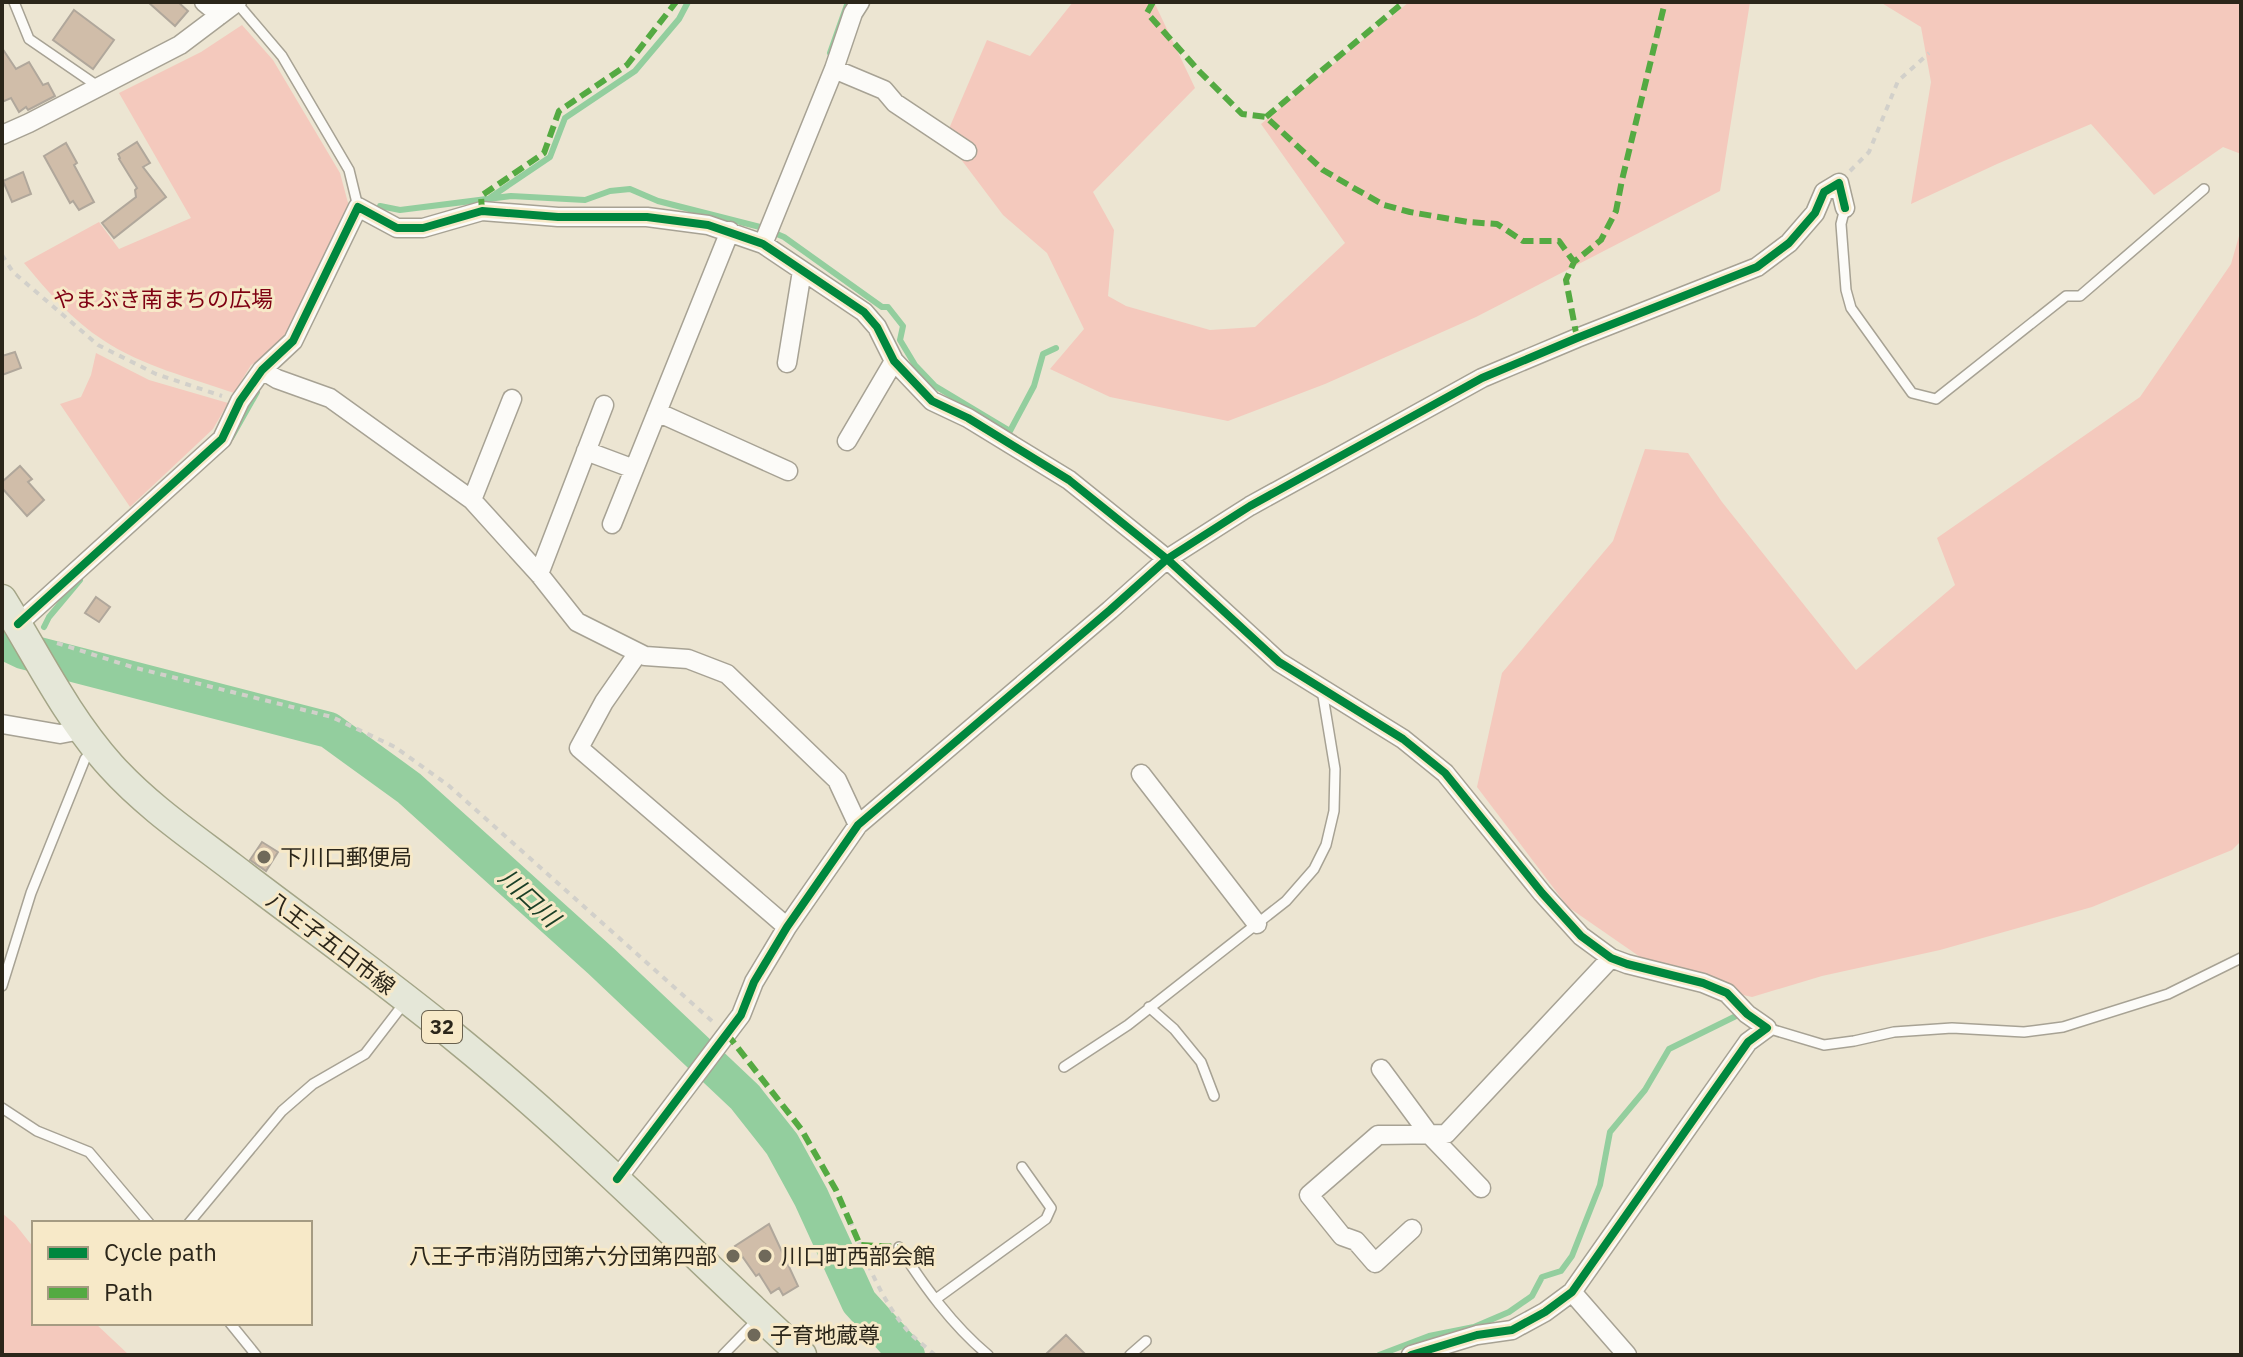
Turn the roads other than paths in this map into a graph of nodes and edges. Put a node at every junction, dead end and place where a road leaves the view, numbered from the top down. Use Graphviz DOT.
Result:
graph roads {
  1 [pos="14,2"];
  2 [pos="204,2"];
  3 [pos="237,2"];
  4 [pos="860,2"];
  5 [pos="220,15"];
  6 [pos="834,69"];
  7 [pos="99,87"];
  8 [pos="2,135"];
  9 [pos="967,151"];
  10 [pos="2204,189"];
  11 [pos="358,207"];
  12 [pos="1845,208"];
  13 [pos="730,231"];
  14 [pos="764,244"];
  15 [pos="802,271"];
  16 [pos="894,361"];
  17 [pos="787,363"];
  18 [pos="262,370"];
  19 [pos="512,399"];
  20 [pos="604,405"];
  21 [pos="657,412"];
  22 [pos="847,441"];
  23 [pos="586,451"];
  24 [pos="634,469"];
  25 [pos="788,471"];
  26 [pos="472,500"];
  27 [pos="612,524"];
  28 [pos="1167,559"];
  29 [pos="539,574"];
  30 [pos="2,599"];
  31 [pos="18,624"];
  32 [pos="638,653"];
  33 [pos="1322,690"];
  34 [pos="2,724"];
  35 [pos="82,730"];
  36 [pos="1141,774"];
  37 [pos="858,825"];
  38 [pos="1257,924"];
  39 [pos="787,927"];
  40 [pos="1611,958"];
  41 [pos="2241,958"];
  42 [pos="2,986"];
  43 [pos="407,1000"];
  44 [pos="1149,1007"];
  45 [pos="1767,1028"];
  46 [pos="1064,1067"];
  47 [pos="1381,1069"];
  48 [pos="1214,1096"];
  49 [pos="2,1108"];
  50 [pos="1429,1134"];
  51 [pos="1022,1167"];
  52 [pos="617,1179"];
  53 [pos="1481,1188"];
  54 [pos="147,1221"];
  55 [pos="191,1221"];
  56 [pos="1412,1229"];
  57 [pos="899,1247"];
  58 [pos="1572,1292"];
  59 [pos="936,1299"];
  60 [pos="761,1317"];
  61 [pos="232,1325"];
  62 [pos="1146,1341"];
  63 [pos="256,1355"];
  64 [pos="723,1355"];
  65 [pos="802,1355"];
  66 [pos="988,1355"];
  67 [pos="1130,1355"];
  68 [pos="1411,1355"];
  69 [pos="1627,1355"];
  1 -- 7 [label="lane"];
  2 -- 5 [label="street"];
  3 -- 5 [label="street"];
  3 -- 11 [label="lane"];
  4 -- 6 [label="street"];
  5 -- 7 [label="street"];
  6 -- 9 [label="street"];
  6 -- 14 [label="street"];
  7 -- 8 [label="street"];
  10 -- 12 [label="lane"];
  11 -- 13 [label="street"];
  11 -- 18 [label="street"];
  12 -- 28 [label="street"];
  13 -- 14 [label="street"];
  13 -- 21 [label="street"];
  14 -- 15 [label="street"];
  15 -- 16 [label="street"];
  15 -- 17 [label="street"];
  16 -- 22 [label="street"];
  16 -- 28 [label="street"];
  18 -- 26 [label="street"];
  18 -- 31 [label="street"];
  19 -- 26 [label="street"];
  20 -- 23 [label="street"];
  21 -- 24 [label="street"];
  21 -- 25 [label="street"];
  23 -- 24 [label="street"];
  23 -- 29 [label="street"];
  24 -- 27 [label="street"];
  26 -- 29 [label="street"];
  28 -- 33 [label="street"];
  28 -- 37 [label="street"];
  29 -- 32 [label="street"];
  30 -- 31 [label="main road, 八王子五日市線 / 32"];
  31 -- 35 [label="main road, 八王子五日市線 / 32"];
  32 -- 37 [label="street"];
  32 -- 39 [label="street"];
  33 -- 38 [label="lane"];
  33 -- 40 [label="street"];
  34 -- 35 [label="street"];
  35 -- 42 [label="lane"];
  35 -- 43 [label="main road, 八王子五日市線 / 32"];
  36 -- 38 [label="street"];
  37 -- 39 [label="street"];
  38 -- 44 [label="lane"];
  39 -- 52 [label="street"];
  40 -- 45 [label="street"];
  40 -- 50 [label="street"];
  41 -- 45 [label="lane"];
  43 -- 52 [label="main road, 八王子五日市線 / 32"];
  43 -- 55 [label="lane"];
  44 -- 46 [label="lane"];
  44 -- 48 [label="lane"];
  45 -- 58 [label="street"];
  47 -- 50 [label="street"];
  49 -- 54 [label="lane"];
  50 -- 53 [label="street"];
  50 -- 56 [label="street"];
  51 -- 59 [label="lane"];
  52 -- 60 [label="main road, 八王子五日市線 / 32"];
  57 -- 59 [label="lane"];
  58 -- 68 [label="street"];
  58 -- 69 [label="street"];
  59 -- 66 [label="lane"];
  60 -- 64 [label="lane"];
  60 -- 65 [label="main road, 八王子五日市線 / 32"];
  61 -- 63 [label="lane"];
  62 -- 67 [label="lane"];
}
